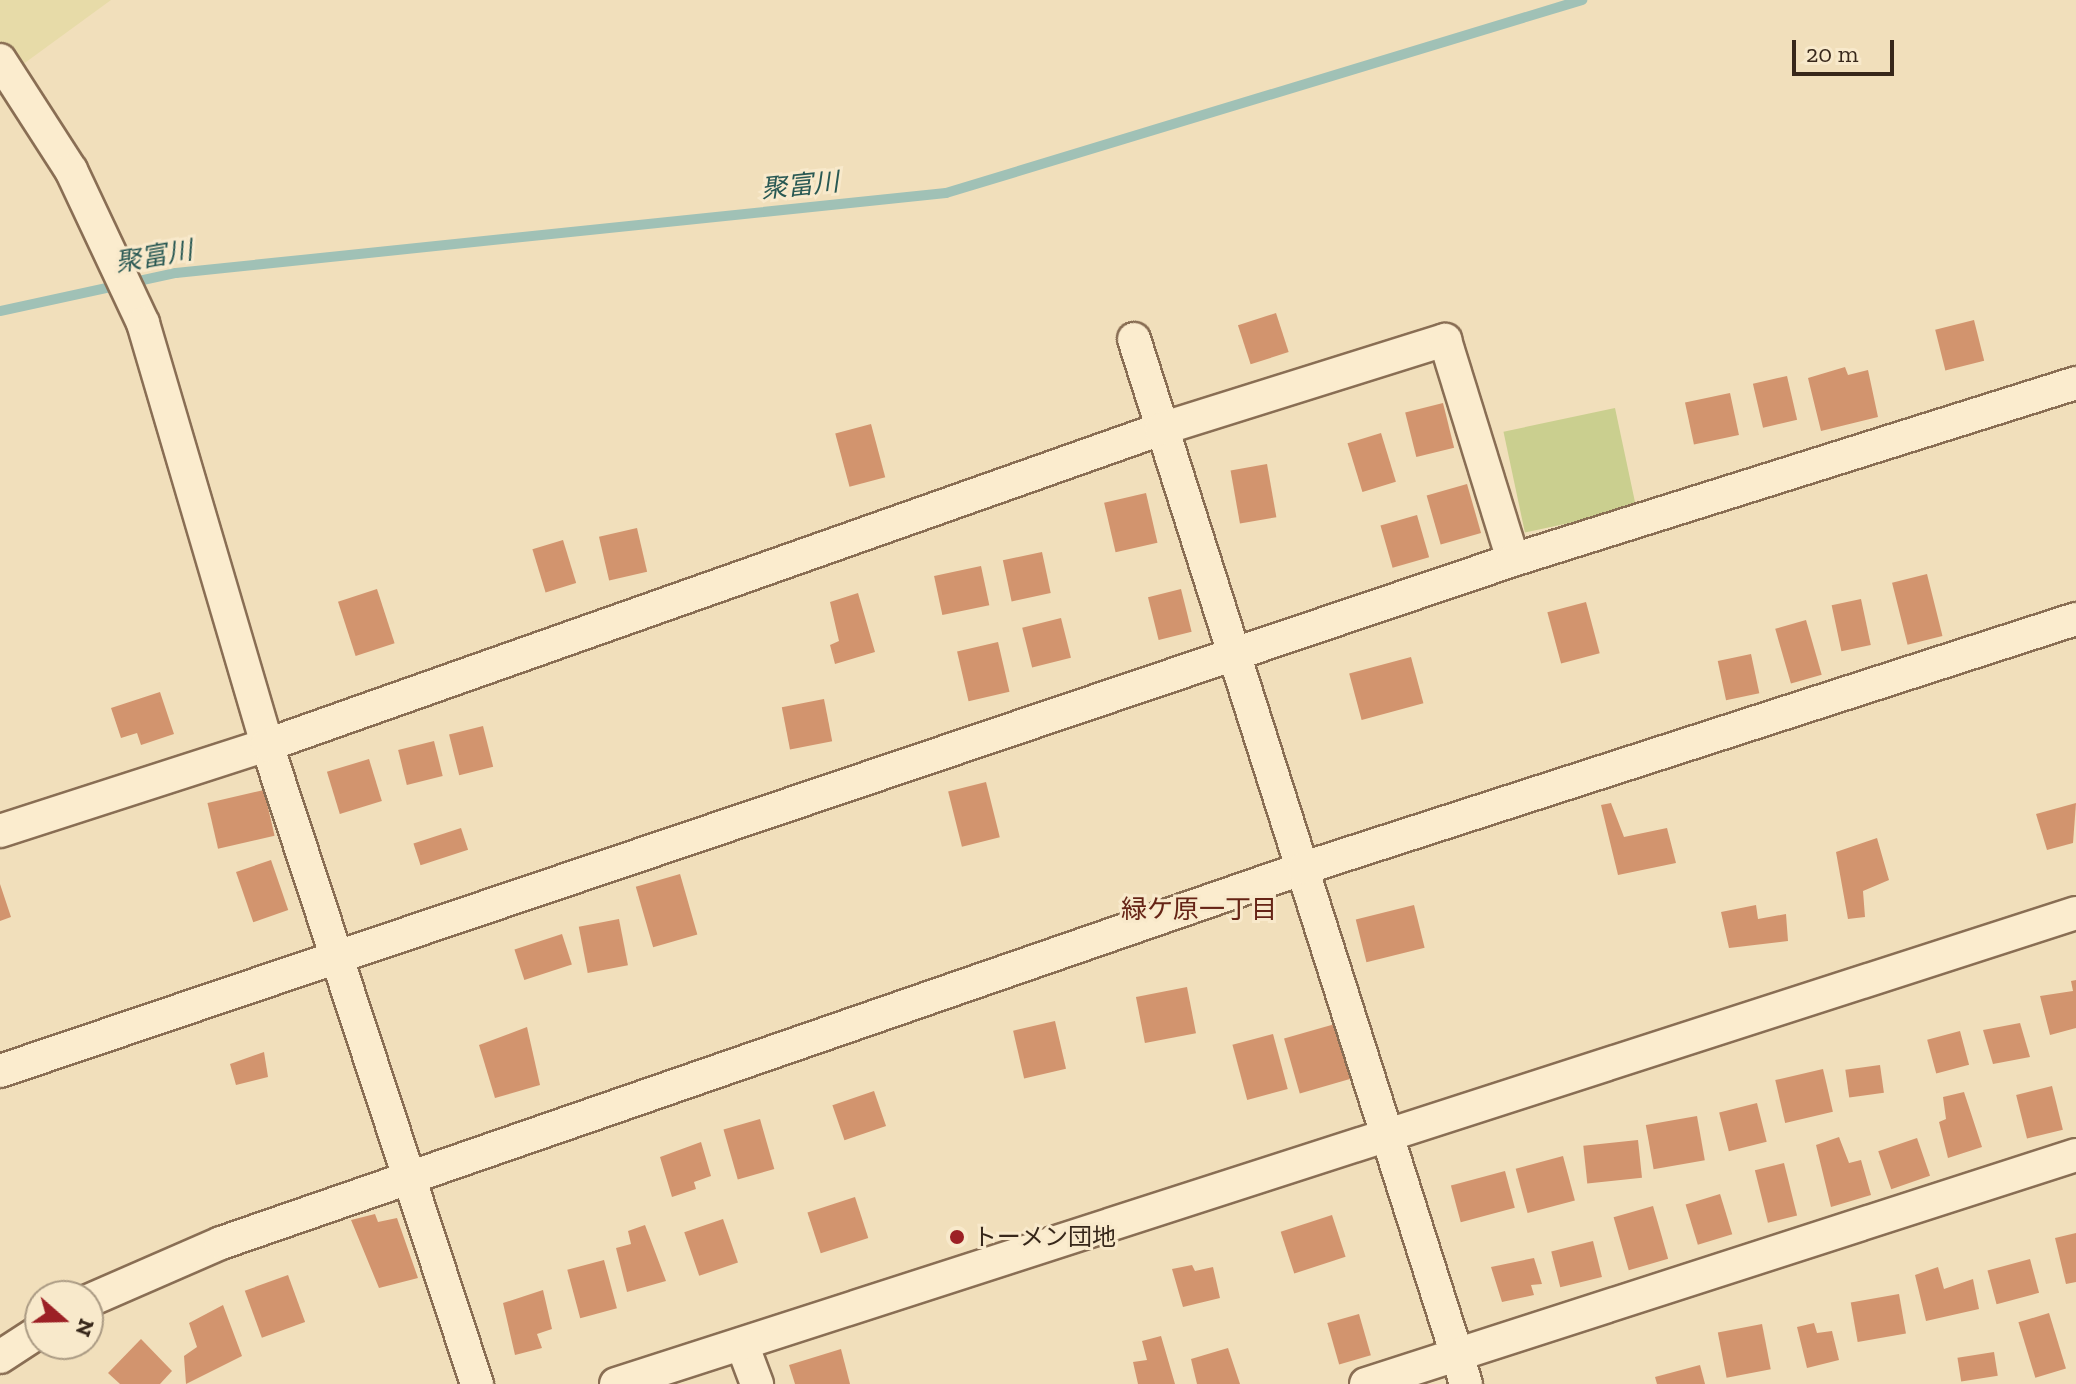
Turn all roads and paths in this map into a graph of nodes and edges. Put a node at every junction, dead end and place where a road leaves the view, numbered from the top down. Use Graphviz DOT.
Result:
graph roads {
  1 [pos="0,60"];
  2 [pos="1134,339"];
  3 [pos="2076,383"];
  4 [pos="1161,429"];
  5 [pos="1513,560"];
  6 [pos="2076,619"];
  7 [pos="1234,658"];
  8 [pos="267,745"];
  9 [pos="0,831"];
  10 [pos="1304,868"];
  11 [pos="2076,913"];
  12 [pos="337,957"];
  13 [pos="0,1071"];
  14 [pos="1385,1135"];
  15 [pos="2076,1155"];
  16 [pos="409,1182"];
  17 [pos="104,1294"];
  18 [pos="24,1341"];
  19 [pos="742,1344"];
  20 [pos="0,1357"];
  21 [pos="1462,1370"];
  22 [pos="477,1384"];
  23 [pos="616,1384"];
  24 [pos="757,1384"];
  25 [pos="1366,1384"];
  1 -- 8 [label="street"];
  2 -- 4 [label="street"];
  3 -- 5 [label="street"];
  4 -- 5 [label="street"];
  4 -- 7 [label="street"];
  4 -- 8 [label="street"];
  5 -- 7 [label="street"];
  6 -- 10 [label="street"];
  7 -- 10 [label="street"];
  7 -- 12 [label="street"];
  8 -- 9 [label="street"];
  8 -- 12 [label="street"];
  10 -- 14 [label="street"];
  10 -- 16 [label="street"];
  11 -- 14 [label="street"];
  12 -- 13 [label="street"];
  12 -- 16 [label="street"];
  14 -- 19 [label="street"];
  14 -- 21 [label="street"];
  15 -- 21 [label="street"];
  16 -- 17 [label="street"];
  16 -- 22 [label="street"];
  18 -- 20 [label="street"];
  19 -- 23 [label="street"];
  19 -- 24 [label="street"];
  21 -- 25 [label="street"];
}
